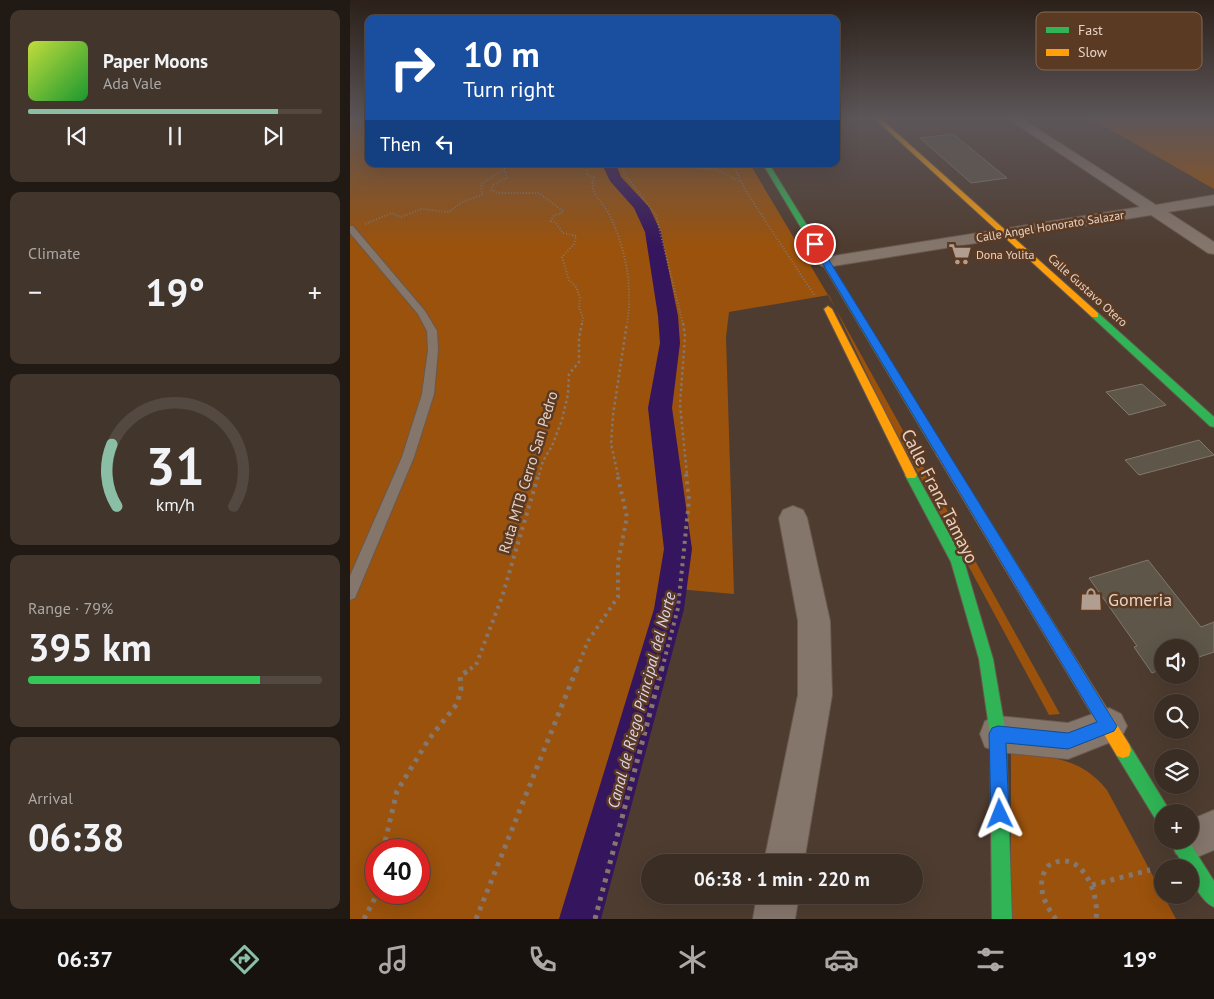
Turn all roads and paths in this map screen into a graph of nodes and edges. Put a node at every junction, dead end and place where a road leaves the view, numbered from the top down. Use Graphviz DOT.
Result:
graph roads {
  1 [pos="924,161"];
  2 [pos="1079,161"];
  3 [pos="507,167"];
  4 [pos="588,167"];
  5 [pos="622,167"];
  6 [pos="686,167"];
  7 [pos="734,167"];
  8 [pos="768,167"];
  9 [pos="504,169"];
  10 [pos="741,182"];
  11 [pos="1214,200"];
  12 [pos="1155,210"];
  13 [pos="354,227"];
  14 [pos="1004,233"];
  15 [pos="1214,249"];
  16 [pos="827,262"];
  17 [pos="828,308"];
  18 [pos="1214,423"];
  19 [pos="793,518"];
  20 [pos="350,593"];
  21 [pos="1109,726"];
  22 [pos="998,734"];
  23 [pos="1165,804"];
  24 [pos="386,839"];
  25 [pos="1193,849"];
  26 [pos="785,854"];
  27 [pos="1150,870"];
  28 [pos="1092,884"];
  29 [pos="1214,898"];
  30 [pos="372,904"];
  31 [pos="776,904"];
  32 [pos="364,919"];
  33 [pos="476,919"];
  34 [pos="595,919"];
  35 [pos="774,919"];
  36 [pos="1002,919"];
  37 [pos="1056,919"];
  38 [pos="1096,919"];
  1 -- 14 [label="main road, Calle Gustavo Otero"];
  2 -- 12 [label="street"];
  3 -- 9 [label="path"];
  4 -- 33 [label="path"];
  5 -- 34 [label="path"];
  6 -- 10 [label="path"];
  7 -- 10 [label="path"];
  8 -- 16 [label="main road"];
  9 -- 13 [label="path"];
  9 -- 24 [label="path, Ruta MTB Cerro San Pedro"];
  10 -- 17 [label="path"];
  11 -- 12 [label="street, Calle Angel Honorato Salazar"];
  12 -- 14 [label="street, Calle Angel Honorato Salazar"];
  12 -- 15 [label="street"];
  13 -- 20 [label="lane"];
  14 -- 16 [label="street, Calle Angel Honorato Salazar"];
  14 -- 18 [label="main road, Calle Gustavo Otero"];
  16 -- 21 [label="main road"];
  17 -- 22 [label="main road, Calle Franz Tamayo"];
  19 -- 26 [label="street"];
  21 -- 22 [label="street"];
  21 -- 23 [label="main road"];
  22 -- 36 [label="main road, Calle Franz Tamayo"];
  25 -- 29 [label="main road"];
  27 -- 28 [label="path"];
  28 -- 37 [label="path"];
  28 -- 38 [label="path"];
  30 -- 32 [label="path"];
  31 -- 35 [label="street"];
}
